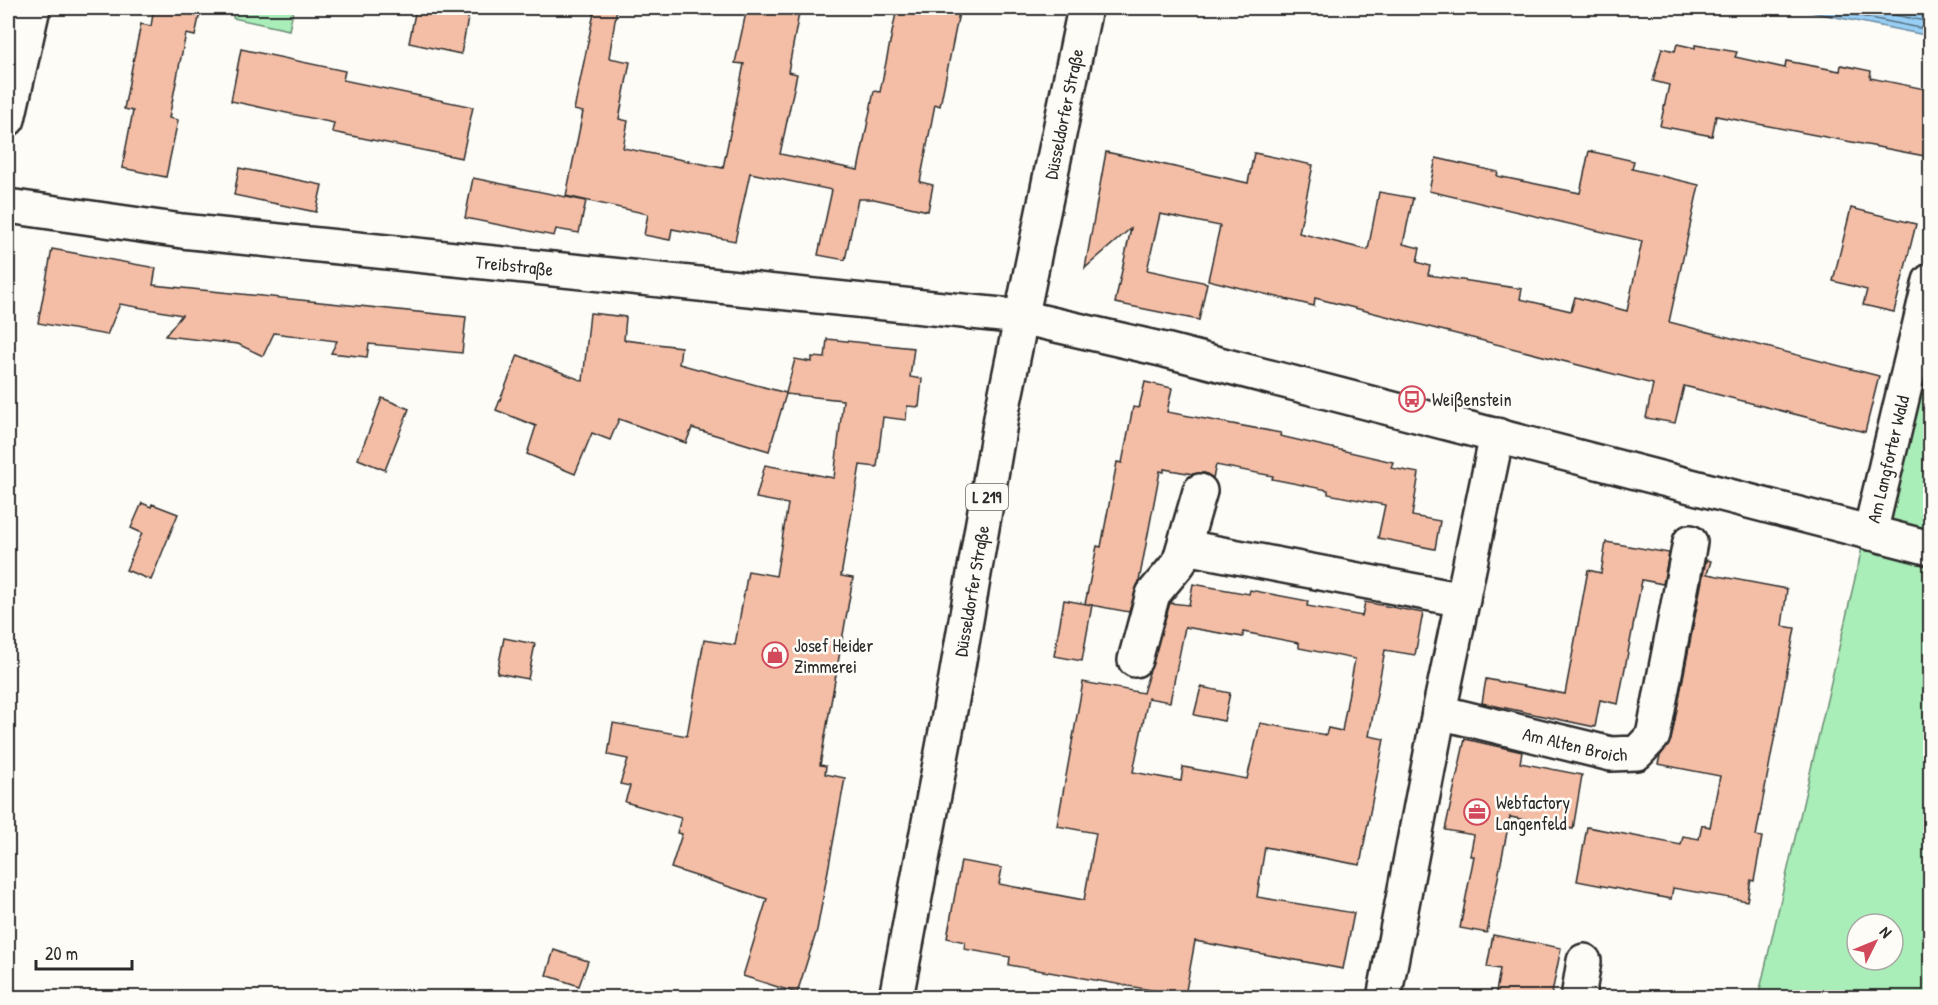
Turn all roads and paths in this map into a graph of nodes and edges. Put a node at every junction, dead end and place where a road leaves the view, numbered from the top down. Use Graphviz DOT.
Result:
graph roads {
  1 [pos="33,8"];
  2 [pos="1085,8"];
  3 [pos="8,119"];
  4 [pos="8,206"];
  5 [pos="1930,281"];
  6 [pos="1021,317"];
  7 [pos="1497,435"];
  8 [pos="1200,490"];
  9 [pos="1870,533"];
  10 [pos="1690,542"];
  11 [pos="1185,547"];
  12 [pos="1930,548"];
  13 [pos="1462,600"];
  14 [pos="1136,660"];
  15 [pos="1439,712"];
  16 [pos="1584,961"];
  17 [pos="896,998"];
  18 [pos="1384,998"];
  19 [pos="1578,998"];
  1 -- 3 [label="street"];
  2 -- 6 [label="street, Düsseldorfer Straße / L 219"];
  4 -- 6 [label="street, Treibstraße"];
  5 -- 9 [label="street, Am Langforter Wald"];
  6 -- 7 [label="street"];
  6 -- 17 [label="street, Düsseldorfer Straße / L 219"];
  7 -- 9 [label="street"];
  7 -- 13 [label="street"];
  8 -- 11 [label="street"];
  9 -- 12 [label="street"];
  10 -- 15 [label="street, Am Alten Broich"];
  11 -- 13 [label="street"];
  11 -- 14 [label="street"];
  13 -- 15 [label="street"];
  15 -- 18 [label="street"];
  16 -- 19 [label="street"];
}
